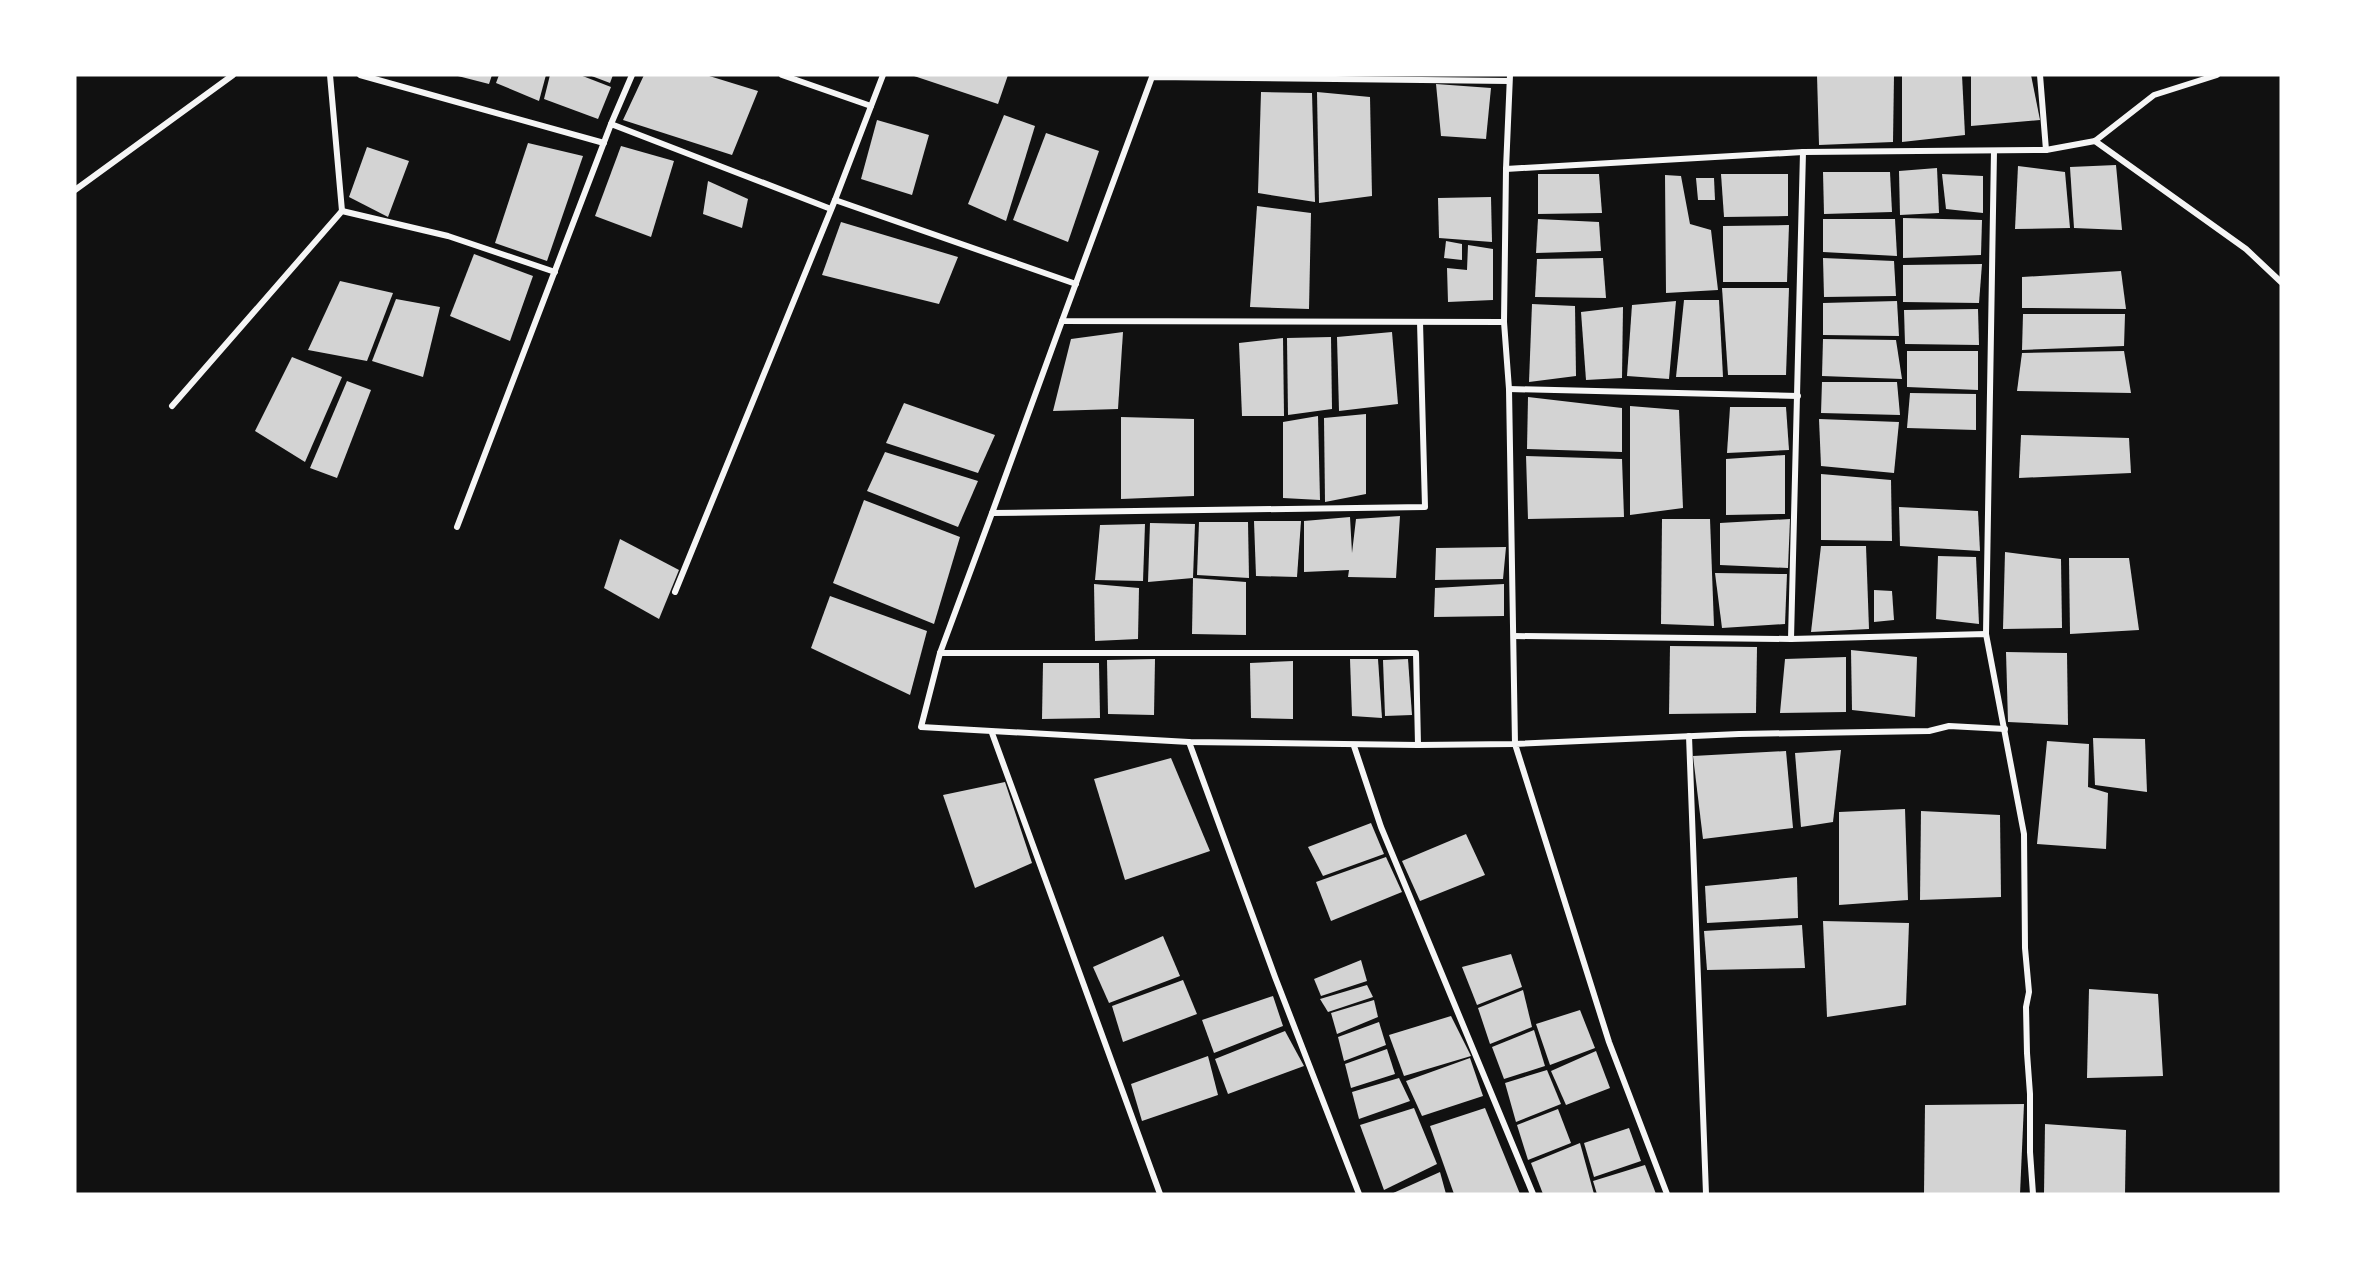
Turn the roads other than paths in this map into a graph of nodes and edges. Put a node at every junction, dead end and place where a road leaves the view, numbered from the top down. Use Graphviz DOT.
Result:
graph roads {
  1 [pos="233,75"];
  2 [pos="330,75"];
  3 [pos="360,75"];
  4 [pos="632,75"];
  5 [pos="782,75"];
  6 [pos="883,75"];
  7 [pos="2040,75"];
  8 [pos="2217,75"];
  9 [pos="1152,76"];
  10 [pos="1510,78"];
  11 [pos="871,106"];
  12 [pos="611,124"];
  13 [pos="2096,141"];
  14 [pos="604,143"];
  15 [pos="2046,150"];
  16 [pos="1994,151"];
  17 [pos="1803,152"];
  18 [pos="1506,169"];
  19 [pos="75,190"];
  20 [pos="835,200"];
  21 [pos="831,208"];
  22 [pos="342,211"];
  23 [pos="555,272"];
  24 [pos="2281,282"];
  25 [pos="1076,284"];
  26 [pos="1062,321"];
  27 [pos="1420,322"];
  28 [pos="1504,322"];
  29 [pos="1509,389"];
  30 [pos="1798,396"];
  31 [pos="172,406"];
  32 [pos="992,513"];
  33 [pos="457,527"];
  34 [pos="675,592"];
  35 [pos="1986,634"];
  36 [pos="1514,636"];
  37 [pos="1791,639"];
  38 [pos="939,653"];
  39 [pos="2005,729"];
  40 [pos="992,733"];
  41 [pos="1689,736"];
  42 [pos="1189,742"];
  43 [pos="1515,744"];
  44 [pos="1418,745"];
  45 [pos="1354,746"];
  46 [pos="1160,1194"];
  47 [pos="1359,1194"];
  48 [pos="1533,1194"];
  49 [pos="1667,1194"];
  50 [pos="1706,1194"];
  51 [pos="2033,1194"];
  1 -- 19 [label="street"];
  2 -- 22 [label="street"];
  3 -- 14 [label="street"];
  4 -- 12 [label="street"];
  5 -- 11 [label="street"];
  6 -- 11 [label="street"];
  7 -- 15 [label="street"];
  8 -- 13 [label="street"];
  9 -- 10 [label="street"];
  9 -- 25 [label="street"];
  10 -- 18 [label="street"];
  11 -- 20 [label="street"];
  12 -- 14 [label="street"];
  12 -- 21 [label="street"];
  13 -- 15 [label="street"];
  13 -- 24 [label="street"];
  14 -- 23 [label="street"];
  15 -- 16 [label="street"];
  16 -- 17 [label="street"];
  16 -- 35 [label="street"];
  17 -- 18 [label="street"];
  17 -- 30 [label="street"];
  18 -- 28 [label="street"];
  20 -- 21 [label="street"];
  20 -- 25 [label="street"];
  21 -- 34 [label="street"];
  22 -- 23 [label="street"];
  22 -- 31 [label="street"];
  23 -- 33 [label="street"];
  25 -- 26 [label="street"];
  26 -- 27 [label="street"];
  26 -- 32 [label="street"];
  27 -- 28 [label="street"];
  27 -- 32 [label="street"];
  28 -- 29 [label="street"];
  29 -- 30 [label="street"];
  29 -- 36 [label="street"];
  30 -- 37 [label="street"];
  32 -- 38 [label="street"];
  35 -- 37 [label="street"];
  35 -- 39 [label="street"];
  36 -- 37 [label="street"];
  36 -- 43 [label="street"];
  38 -- 40 [label="street"];
  38 -- 44 [label="street"];
  39 -- 41 [label="street"];
  39 -- 51 [label="street"];
  40 -- 42 [label="street"];
  40 -- 46 [label="street"];
  41 -- 43 [label="street"];
  41 -- 50 [label="street"];
  42 -- 45 [label="street"];
  42 -- 47 [label="street"];
  43 -- 44 [label="street"];
  43 -- 49 [label="street"];
  44 -- 45 [label="street"];
  45 -- 48 [label="street"];
}
